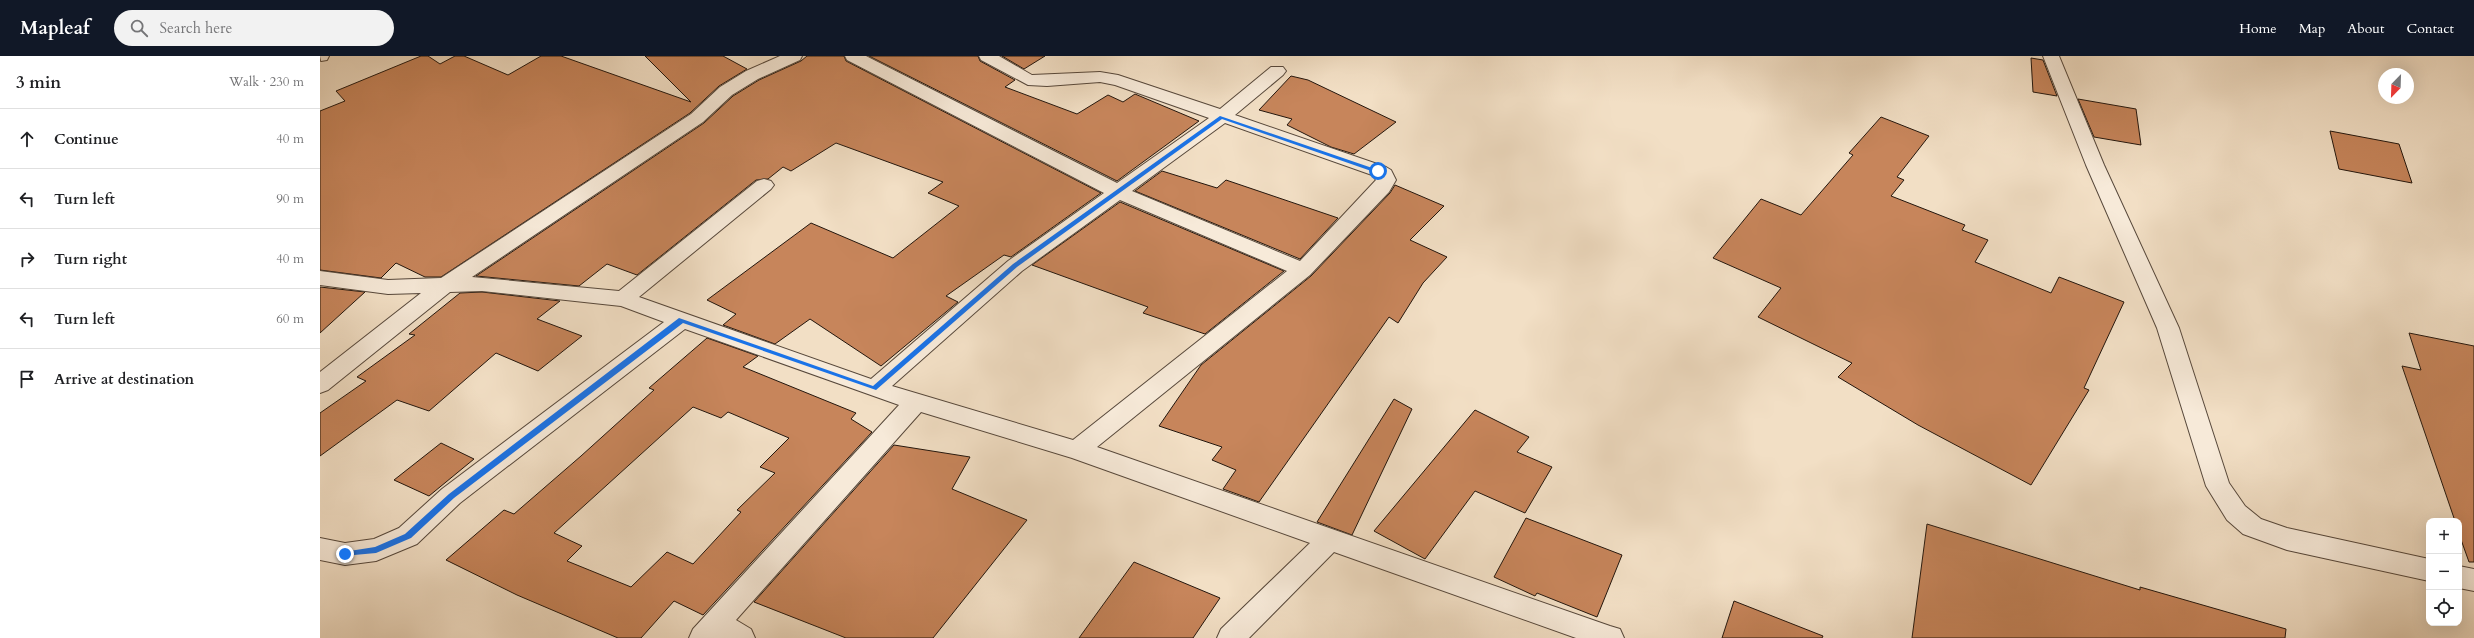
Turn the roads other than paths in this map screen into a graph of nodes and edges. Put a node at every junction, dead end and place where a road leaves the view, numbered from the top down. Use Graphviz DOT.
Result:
graph roads {
  1 [pos="794,56"];
  2 [pos="854,56"];
  3 [pos="987,56"];
  4 [pos="2051,56"];
  5 [pos="1277,71"];
  6 [pos="1222,117"];
  7 [pos="764,185"];
  8 [pos="1118,192"];
  9 [pos="1303,270"];
  10 [pos="320,278"];
  11 [pos="444,286"];
  12 [pos="623,299"];
  13 [pos="682,320"];
  14 [pos="320,384"];
  15 [pos="874,389"];
  16 [pos="917,402"];
  17 [pos="1077,450"];
  18 [pos="1330,539"];
  19 [pos="320,549"];
  20 [pos="2426,569"];
  21 [pos="2462,578"];
  22 [pos="2474,580"];
  23 [pos="710,631"];
  24 [pos="741,638"];
  25 [pos="1231,638"];
  26 [pos="1610,638"];
  1 -- 11 [label="street"];
  2 -- 8 [label="street"];
  3 -- 6 [label="street"];
  4 -- 20 [label="street"];
  5 -- 6 [label="street"];
  6 -- 8 [label="street"];
  6 -- 9 [label="street"];
  7 -- 12 [label="street"];
  8 -- 9 [label="street"];
  8 -- 15 [label="street"];
  9 -- 17 [label="street"];
  10 -- 11 [label="street"];
  11 -- 12 [label="street"];
  11 -- 14 [label="street"];
  12 -- 13 [label="street"];
  13 -- 15 [label="street"];
  13 -- 19 [label="street"];
  15 -- 16 [label="street"];
  16 -- 17 [label="street"];
  16 -- 23 [label="street"];
  17 -- 18 [label="street"];
  18 -- 25 [label="street"];
  18 -- 26 [label="street"];
  21 -- 22 [label="street"];
  23 -- 24 [label="street"];
}
